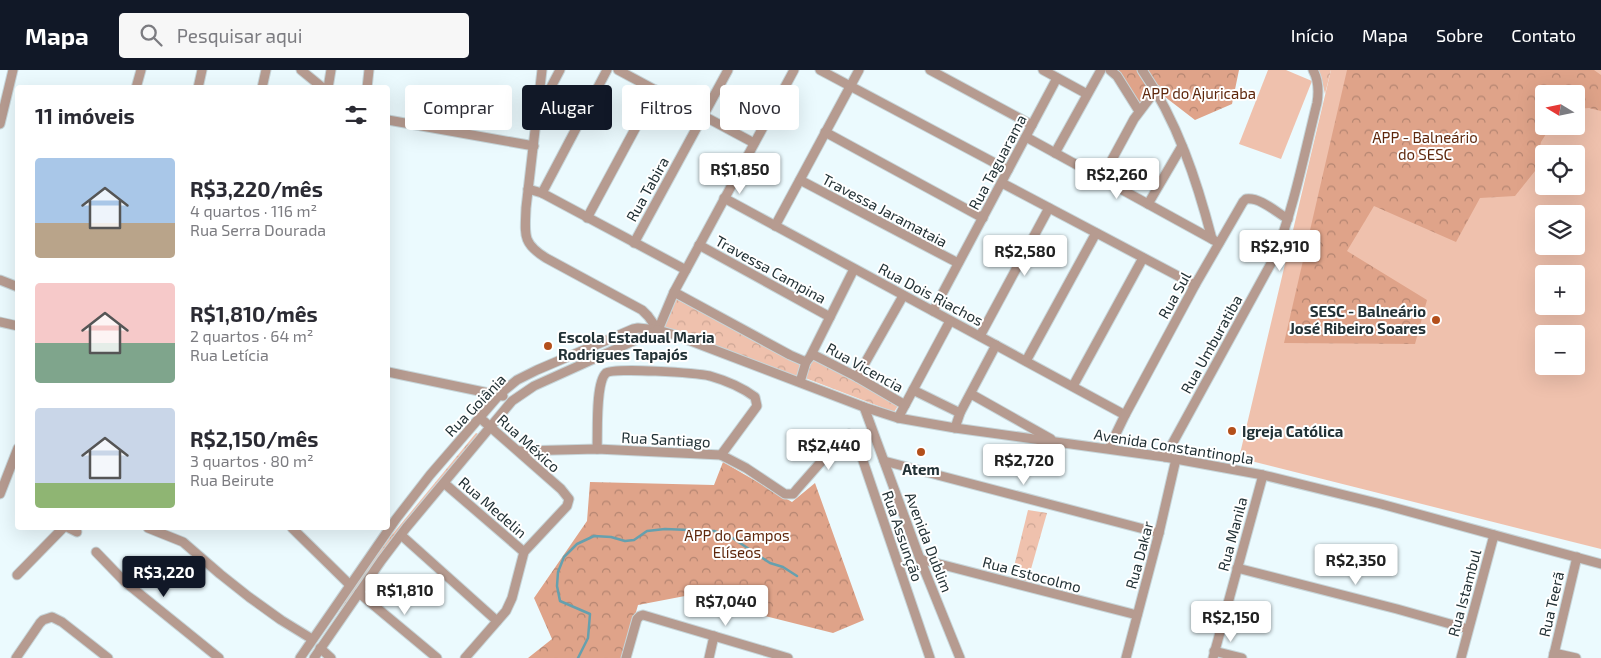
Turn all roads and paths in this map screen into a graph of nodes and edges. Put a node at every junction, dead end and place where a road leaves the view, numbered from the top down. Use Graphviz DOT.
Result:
graph roads {
  1 [pos="13,70"];
  2 [pos="141,70"];
  3 [pos="202,70"];
  4 [pos="266,70"];
  5 [pos="301,70"];
  6 [pos="331,70"];
  7 [pos="369,70"];
  8 [pos="538,70"];
  9 [pos="542,70"];
  10 [pos="560,70"];
  11 [pos="607,70"];
  12 [pos="618,70"];
  13 [pos="728,70"];
  14 [pos="794,70"];
  15 [pos="820,70"];
  16 [pos="859,70"];
  17 [pos="930,70"];
  18 [pos="1043,70"];
  19 [pos="1102,70"];
  20 [pos="1110,70"];
  21 [pos="1142,70"];
  22 [pos="1313,70"];
  23 [pos="1057,78"];
  24 [pos="137,85"];
  25 [pos="199,85"];
  26 [pos="263,85"];
  27 [pos="318,85"];
  28 [pos="328,85"];
  29 [pos="367,85"];
  30 [pos="552,85"];
  31 [pos="599,85"];
  32 [pos="646,85"];
  33 [pos="850,87"];
  34 [pos="1156,90"];
  35 [pos="1087,94"];
  36 [pos="710,103"];
  37 [pos="1139,111"];
  38 [pos="390,120"];
  39 [pos="710,120"];
  40 [pos="0,124"];
  41 [pos="1032,125"];
  42 [pos="574,130"];
  43 [pos="635,130"];
  44 [pos="695,130"];
  45 [pos="826,132"];
  46 [pos="1026,137"];
  47 [pos="754,143"];
  48 [pos="534,146"];
  49 [pos="1182,146"];
  50 [pos="1055,153"];
  51 [pos="1008,170"];
  52 [pos="1102,178"];
  53 [pos="800,180"];
  54 [pos="1002,183"];
  55 [pos="528,189"];
  56 [pos="542,193"];
  57 [pos="724,198"];
  58 [pos="1148,204"];
  59 [pos="1049,208"];
  60 [pos="588,218"];
  61 [pos="983,218"];
  62 [pos="1288,219"];
  63 [pos="775,226"];
  64 [pos="1096,233"];
  65 [pos="1216,241"];
  66 [pos="634,243"];
  67 [pos="699,244"];
  68 [pos="1143,258"];
  69 [pos="958,264"];
  70 [pos="854,269"];
  71 [pos="686,270"];
  72 [pos="0,280"];
  73 [pos="1195,284"];
  74 [pos="15,286"];
  75 [pos="674,292"];
  76 [pos="903,296"];
  77 [pos="933,311"];
  78 [pos="830,317"];
  79 [pos="950,321"];
  80 [pos="0,322"];
  81 [pos="15,325"];
  82 [pos="658,330"];
  83 [pos="980,336"];
  84 [pos="996,345"];
  85 [pos="812,354"];
  86 [pos="1026,361"];
  87 [pos="806,362"];
  88 [pos="390,372"];
  89 [pos="857,377"];
  90 [pos="800,382"];
  91 [pos="1073,386"];
  92 [pos="913,390"];
  93 [pos="500,394"];
  94 [pos="971,394"];
  95 [pos="512,401"];
  96 [pos="904,405"];
  97 [pos="864,407"];
  98 [pos="960,413"];
  99 [pos="1125,415"];
  100 [pos="479,417"];
  101 [pos="898,418"];
  102 [pos="491,426"];
  103 [pos="955,428"];
  104 [pos="842,438"];
  105 [pos="1056,441"];
  106 [pos="1109,448"];
  107 [pos="597,449"];
  108 [pos="519,451"];
  109 [pos="721,455"];
  110 [pos="15,456"];
  111 [pos="1165,456"];
  112 [pos="1176,459"];
  113 [pos="884,462"];
  114 [pos="1263,475"];
  115 [pos="444,482"];
  116 [pos="0,494"];
  117 [pos="392,517"];
  118 [pos="61,530"];
  119 [pos="153,530"];
  120 [pos="294,530"];
  121 [pos="385,530"];
  122 [pos="403,532"];
  123 [pos="1159,533"];
  124 [pos="1494,535"];
  125 [pos="96,552"];
  126 [pos="524,552"];
  127 [pos="372,554"];
  128 [pos="1576,557"];
  129 [pos="920,559"];
  130 [pos="381,561"];
  131 [pos="1601,564"];
  132 [pos="1237,568"];
  133 [pos="17,576"];
  134 [pos="350,585"];
  135 [pos="359,593"];
  136 [pos="1137,616"];
  137 [pos="497,621"];
  138 [pos="1468,629"];
  139 [pos="714,636"];
  140 [pos="312,639"];
  141 [pos="320,648"];
  142 [pos="1214,654"];
  143 [pos="1553,655"];
  144 [pos="16,658"];
  145 [pos="108,658"];
  146 [pos="219,658"];
  147 [pos="300,658"];
  148 [pos="314,658"];
  149 [pos="331,658"];
  150 [pos="437,658"];
  151 [pos="465,658"];
  152 [pos="626,658"];
  153 [pos="709,658"];
  154 [pos="788,658"];
  155 [pos="930,658"];
  156 [pos="960,658"];
  157 [pos="1126,658"];
  158 [pos="1242,658"];
  159 [pos="1461,658"];
  160 [pos="1576,658"];
  1 -- 40 [label="street"];
  2 -- 24 [label="street"];
  3 -- 25 [label="street"];
  4 -- 26 [label="street"];
  5 -- 27 [label="street"];
  6 -- 28 [label="street"];
  7 -- 29 [label="street"];
  8 -- 9 [label="street"];
  9 -- 48 [label="street"];
  10 -- 30 [label="street"];
  11 -- 31 [label="street"];
  12 -- 32 [label="street"];
  13 -- 36 [label="street, Rua Tabira"];
  14 -- 47 [label="street"];
  15 -- 33 [label="street"];
  16 -- 33 [label="street"];
  17 -- 41 [label="street"];
  18 -- 23 [label="street"];
  19 -- 35 [label="street"];
  20 -- 37 [label="street"];
  21 -- 34 [label="street"];
  22 -- 62 [label="street, Rua Umburatiba"];
  23 -- 35 [label="street"];
  23 -- 41 [label="street, Rua Taguarama"];
  33 -- 45 [label="street"];
  33 -- 51 [label="street"];
  34 -- 37 [label="street"];
  34 -- 49 [label="street"];
  35 -- 50 [label="street"];
  37 -- 52 [label="street"];
  38 -- 48 [label="street"];
  39 -- 47 [label="street"];
  41 -- 46 [label="street, Rua Taguarama"];
  42 -- 56 [label="street"];
  43 -- 60 [label="street"];
  44 -- 66 [label="street, Rua Tabira"];
  45 -- 53 [label="street"];
  45 -- 61 [label="street"];
  46 -- 50 [label="street"];
  46 -- 51 [label="street, Rua Taguarama"];
  47 -- 57 [label="street"];
  48 -- 55 [label="street"];
  49 -- 58 [label="street"];
  49 -- 65 [label="street"];
  50 -- 52 [label="street"];
  51 -- 54 [label="street, Rua Taguarama"];
  52 -- 58 [label="street"];
  53 -- 63 [label="street"];
  53 -- 69 [label="street, Travessa Jaramataia"];
  54 -- 59 [label="street"];
  54 -- 61 [label="street, Rua Taguarama"];
  55 -- 56 [label="street"];
  55 -- 82 [label="street"];
  56 -- 60 [label="street"];
  57 -- 63 [label="street, Rua Dois Riachos"];
  57 -- 67 [label="street"];
  58 -- 65 [label="street"];
  59 -- 64 [label="street"];
  59 -- 83 [label="street"];
  60 -- 66 [label="street"];
  61 -- 69 [label="street, Rua Taguarama"];
  62 -- 65 [label="street, Rua Sul"];
  62 -- 111 [label="street, Rua Umburatiba"];
  63 -- 70 [label="street, Rua Dois Riachos"];
  64 -- 68 [label="street"];
  64 -- 86 [label="street"];
  65 -- 73 [label="street, Rua Sul"];
  66 -- 71 [label="street"];
  67 -- 71 [label="street"];
  67 -- 78 [label="street, Travessa Campina"];
  68 -- 73 [label="street"];
  68 -- 91 [label="street"];
  69 -- 77 [label="street, Rua Taguarama"];
  70 -- 76 [label="street, Rua Dois Riachos"];
  70 -- 78 [label="street"];
  71 -- 75 [label="street"];
  72 -- 74 [label="street"];
  73 -- 99 [label="street, Rua Sul"];
  75 -- 82 [label="street"];
  75 -- 87 [label="street"];
  76 -- 77 [label="street, Rua Dois Riachos"];
  76 -- 89 [label="street"];
  77 -- 79 [label="street, Rua Dois Riachos"];
  78 -- 85 [label="street"];
  79 -- 83 [label="street, Rua Dois Riachos"];
  79 -- 92 [label="street"];
  80 -- 81 [label="street"];
  82 -- 90 [label="street, Avenida Constantinopla"];
  82 -- 93 [label="street, Rua Goiânia"];
  82 -- 95 [label="street, Rua Goiânia"];
  83 -- 84 [label="street, Rua Dois Riachos"];
  84 -- 86 [label="street, Rua Dois Riachos"];
  84 -- 94 [label="street"];
  85 -- 87 [label="street"];
  85 -- 89 [label="street, Rua Vicencia"];
  86 -- 91 [label="street, Rua Dois Riachos"];
  87 -- 90 [label="street"];
  88 -- 93 [label="street"];
  89 -- 96 [label="street, Rua Vicencia"];
  90 -- 97 [label="street, Avenida Constantinopla"];
  91 -- 99 [label="street, Rua Dois Riachos"];
  92 -- 96 [label="street"];
  92 -- 98 [label="street"];
  93 -- 95 [label="street"];
  93 -- 100 [label="street, Rua Goiânia"];
  94 -- 98 [label="street"];
  94 -- 105 [label="street"];
  95 -- 102 [label="street, Rua Goiânia"];
  96 -- 101 [label="street"];
  97 -- 101 [label="street, Avenida Constantinopla"];
  97 -- 113 [label="street, Avenida Dublim"];
  98 -- 103 [label="street"];
  99 -- 106 [label="street, Rua Sul"];
  100 -- 102 [label="street, Rua México"];
  100 -- 117 [label="street, Rua Goiânia"];
  101 -- 103 [label="street, Avenida Constantinopla"];
  102 -- 108 [label="street, Rua México"];
  102 -- 115 [label="street, Rua Goiânia"];
  103 -- 105 [label="street, Avenida Constantinopla"];
  104 -- 109 [label="street, Rua Santiago"];
  104 -- 155 [label="street, Rua Assunção"];
  105 -- 106 [label="street, Avenida Constantinopla"];
  106 -- 111 [label="street, Avenida Constantinopla"];
  107 -- 108 [label="street, Rua Santiago"];
  107 -- 109 [label="street, Rua Santiago"];
  107 -- 109 [label="street"];
  108 -- 126 [label="street, Rua México"];
  110 -- 116 [label="street"];
  111 -- 112 [label="street, Avenida Constantinopla"];
  112 -- 114 [label="street, Avenida Constantinopla"];
  112 -- 123 [label="street, Rua Dakar"];
  113 -- 123 [label="street"];
  113 -- 129 [label="street, Avenida Dublim"];
  114 -- 124 [label="street, Avenida Constantinopla"];
  114 -- 132 [label="street, Rua Manila"];
  115 -- 122 [label="street, Rua Goiânia"];
  115 -- 126 [label="street, Rua Medelin"];
  117 -- 122 [label="street"];
  118 -- 133 [label="street"];
  119 -- 140 [label="street"];
  120 -- 134 [label="street"];
  121 -- 127 [label="street, Rua Goiânia"];
  122 -- 130 [label="street, Rua Goiânia"];
  122 -- 137 [label="street"];
  123 -- 136 [label="street, Rua Dakar"];
  124 -- 128 [label="street, Avenida Constantinopla"];
  124 -- 138 [label="street, Rua Istambul"];
  125 -- 146 [label="street"];
  126 -- 137 [label="street"];
  127 -- 130 [label="street"];
  127 -- 134 [label="street, Rua Goiânia"];
  128 -- 131 [label="street, Avenida Constantinopla"];
  128 -- 143 [label="street, Rua Teerã"];
  129 -- 136 [label="street, Rua Estocolmo"];
  129 -- 156 [label="street, Avenida Dublim"];
  130 -- 135 [label="street, Rua Goiânia"];
  132 -- 138 [label="street"];
  132 -- 142 [label="street, Rua Manila"];
  134 -- 140 [label="street, Rua Goiânia"];
  135 -- 141 [label="street, Rua Goiânia"];
  135 -- 150 [label="street"];
  136 -- 157 [label="street, Rua Dakar"];
  137 -- 151 [label="street"];
  138 -- 159 [label="street, Rua Istambul"];
  139 -- 152 [label="street"];
  139 -- 153 [label="street"];
  139 -- 154 [label="street"];
  140 -- 147 [label="street, Rua Goiânia"];
  141 -- 148 [label="street, Rua Goiânia"];
  141 -- 149 [label="street"];
  142 -- 158 [label="street"];
  143 -- 160 [label="street"];
  144 -- 145 [label="street"];
}
